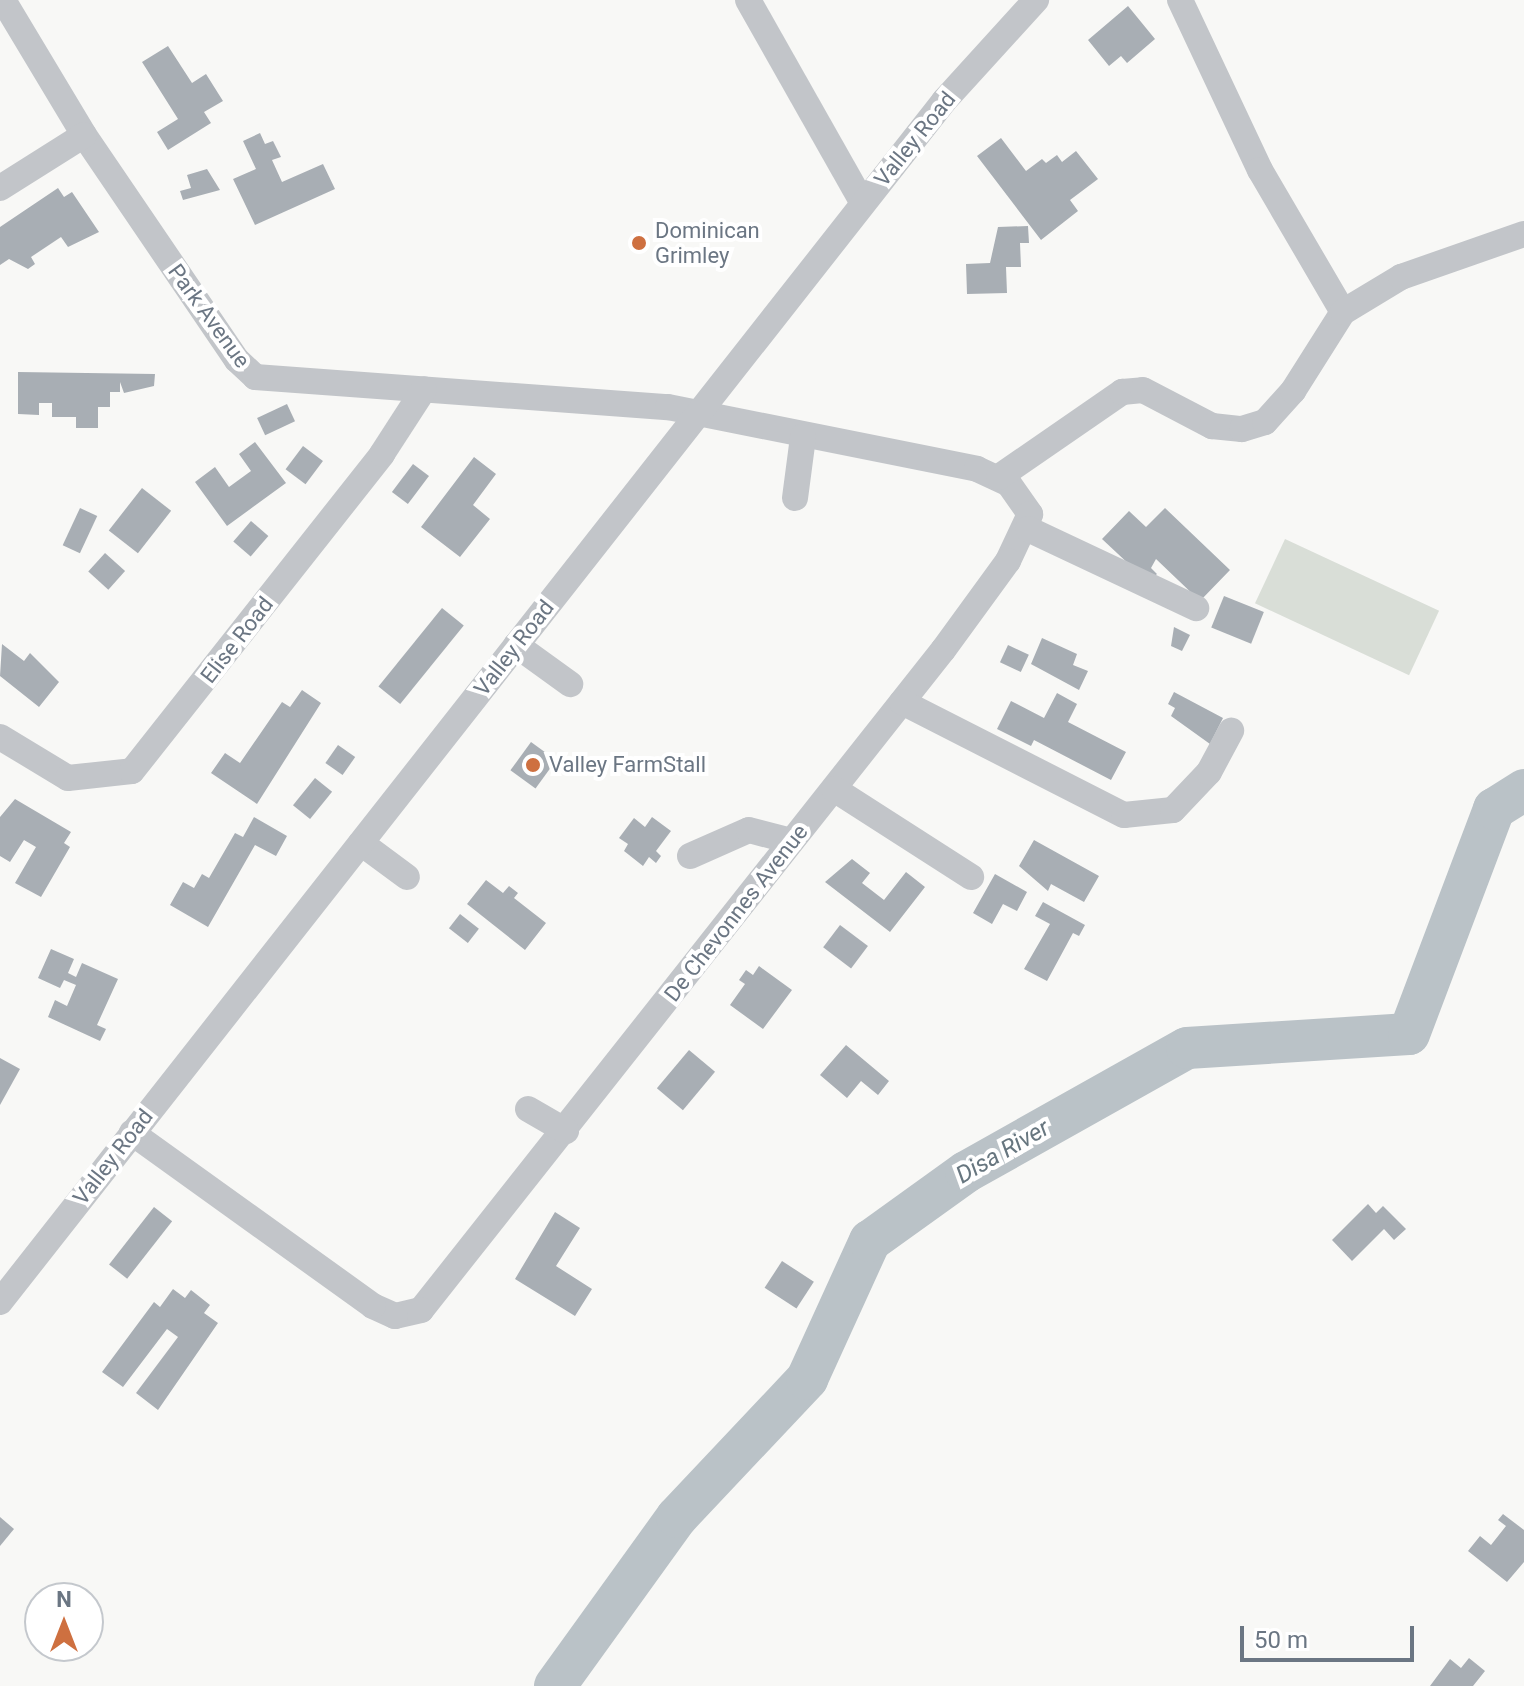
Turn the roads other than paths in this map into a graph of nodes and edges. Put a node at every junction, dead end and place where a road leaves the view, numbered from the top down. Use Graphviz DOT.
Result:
graph roads {
  1 [pos="3,0"];
  2 [pos="748,0"];
  3 [pos="1036,0"];
  4 [pos="1180,0"];
  5 [pos="84,135"];
  6 [pos="0,188"];
  7 [pos="863,203"];
  8 [pos="1524,234"];
  9 [pos="1343,312"];
  10 [pos="424,389"];
  11 [pos="698,413"];
  12 [pos="803,437"];
  13 [pos="999,477"];
  14 [pos="795,498"];
  15 [pos="1028,529"];
  16 [pos="1196,608"];
  17 [pos="516,645"];
  18 [pos="570,684"];
  19 [pos="902,702"];
  20 [pos="1231,731"];
  21 [pos="0,737"];
  22 [pos="834,789"];
  23 [pos="791,841"];
  24 [pos="361,843"];
  25 [pos="690,856"];
  26 [pos="407,877"];
  27 [pos="971,877"];
  28 [pos="528,1109"];
  29 [pos="566,1131"];
  30 [pos="132,1133"];
  31 [pos="0,1302"];
  1 -- 5 [label="street, Park Avenue"];
  2 -- 7 [label="street"];
  3 -- 7 [label="street, Valley Road"];
  4 -- 9 [label="street"];
  5 -- 6 [label="street"];
  5 -- 10 [label="street, Park Avenue"];
  7 -- 11 [label="street, Valley Road"];
  8 -- 9 [label="street"];
  9 -- 13 [label="street"];
  10 -- 11 [label="street, Park Avenue"];
  10 -- 21 [label="street, Elise Road"];
  11 -- 12 [label="street"];
  11 -- 17 [label="street, Valley Road"];
  12 -- 13 [label="street"];
  12 -- 14 [label="street"];
  13 -- 15 [label="street"];
  15 -- 16 [label="street"];
  15 -- 19 [label="street, De Chevonnes Avenue"];
  17 -- 18 [label="street"];
  17 -- 24 [label="street, Valley Road"];
  19 -- 20 [label="street"];
  19 -- 22 [label="street, De Chevonnes Avenue"];
  22 -- 23 [label="street, De Chevonnes Avenue"];
  22 -- 27 [label="street"];
  23 -- 25 [label="street"];
  23 -- 29 [label="street, De Chevonnes Avenue"];
  24 -- 26 [label="street"];
  24 -- 30 [label="street, Valley Road"];
  28 -- 29 [label="street"];
  29 -- 30 [label="street, De Chevonnes Avenue"];
  30 -- 31 [label="street, Valley Road"];
}
